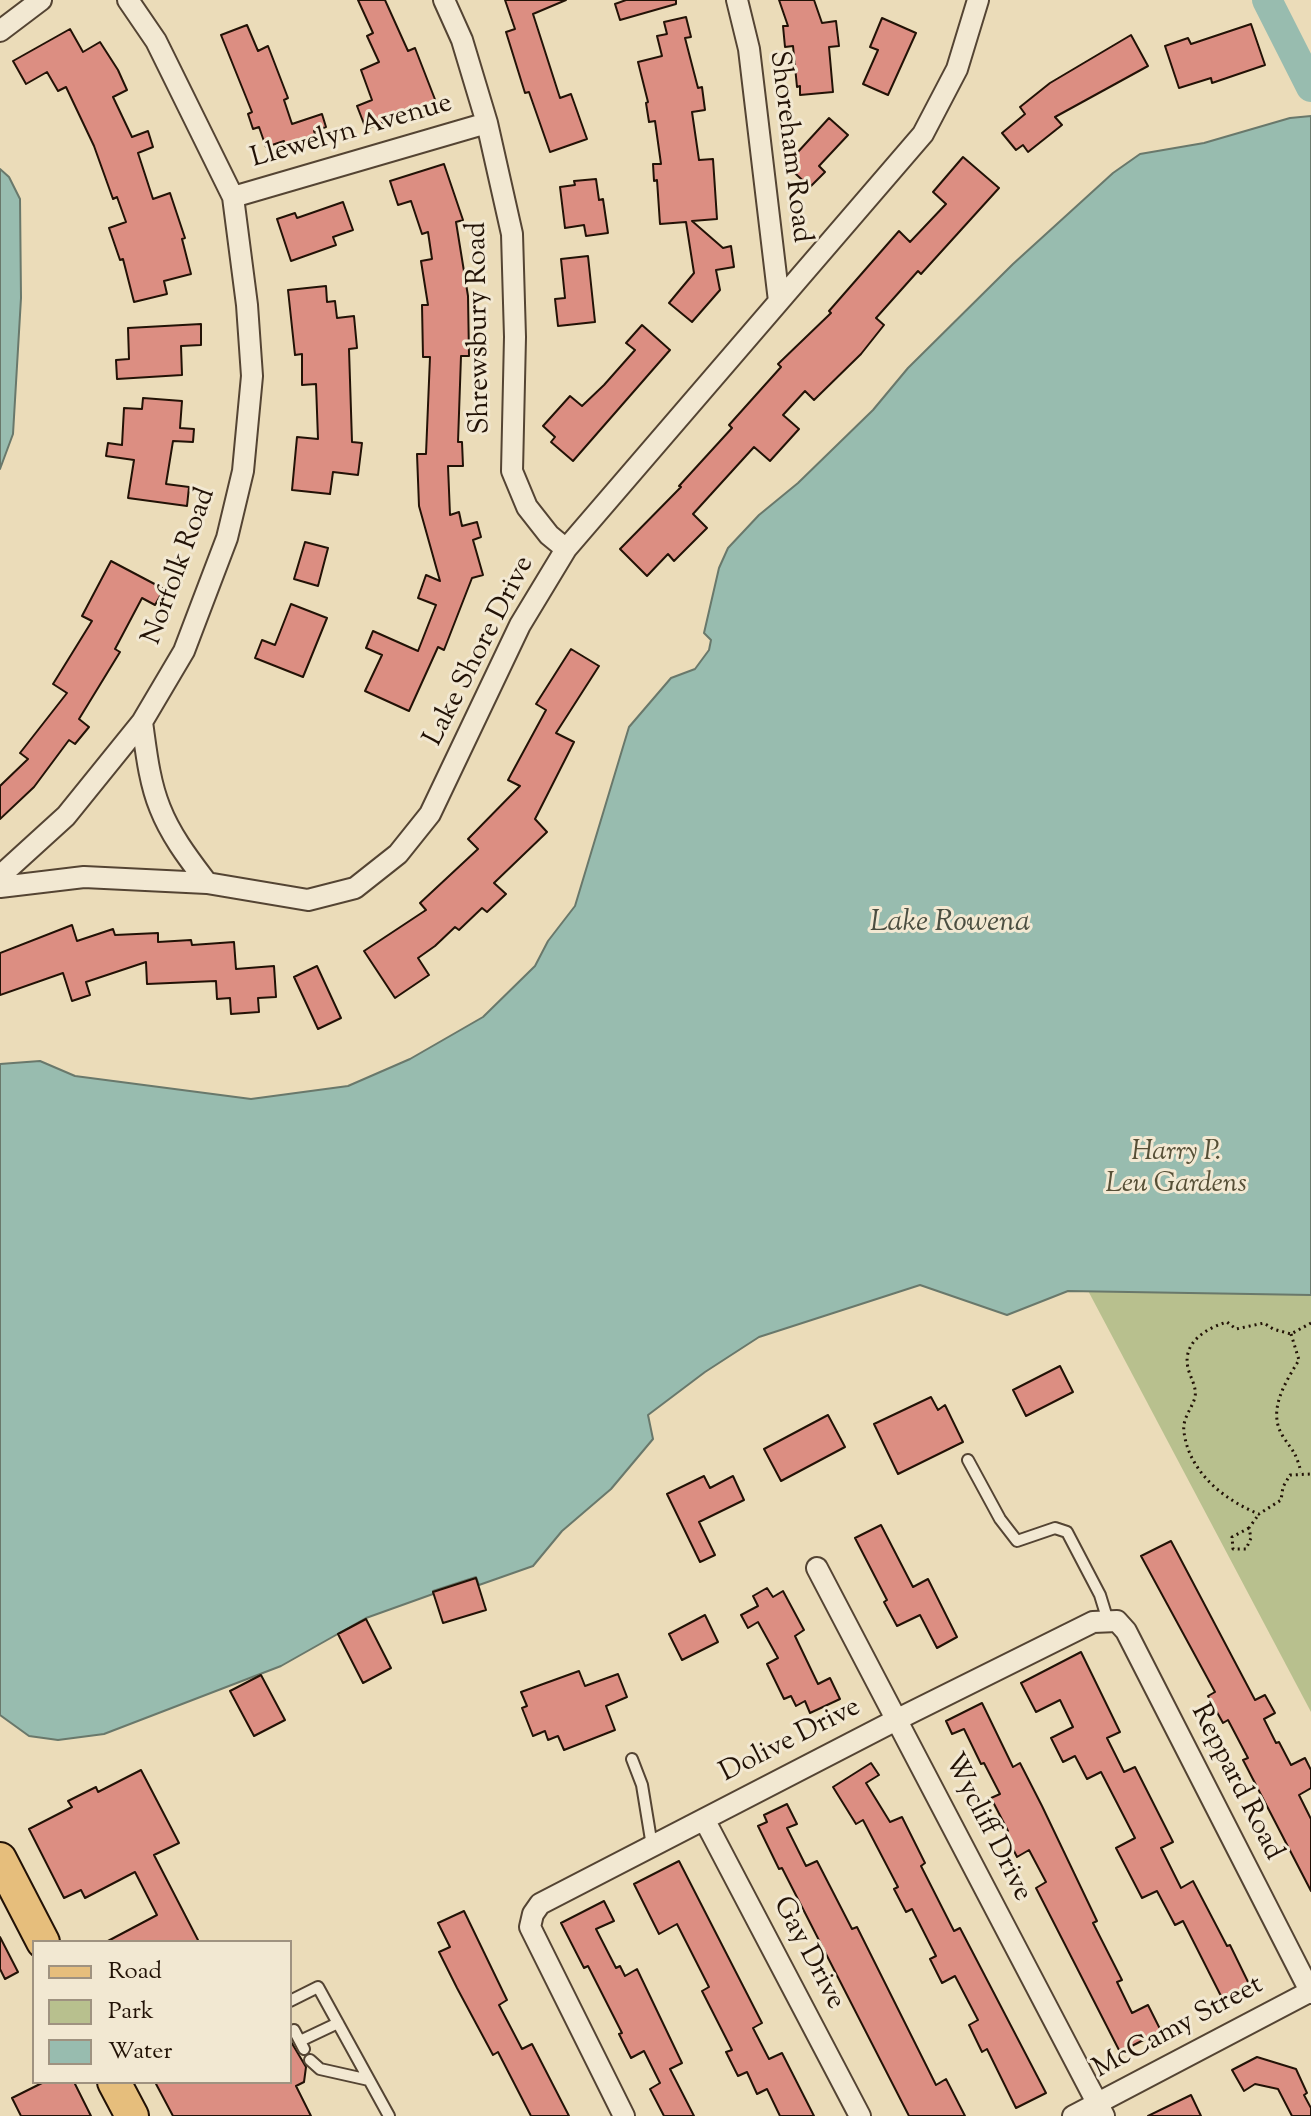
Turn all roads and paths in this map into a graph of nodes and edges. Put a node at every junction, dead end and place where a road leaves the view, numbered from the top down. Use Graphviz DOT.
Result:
graph roads {
  1 [pos="41,0"];
  2 [pos="128,0"];
  3 [pos="444,0"];
  4 [pos="737,0"];
  5 [pos="978,0"];
  6 [pos="0,31"];
  7 [pos="487,123"];
  8 [pos="233,197"];
  9 [pos="779,301"];
  10 [pos="566,549"];
  11 [pos="142,722"];
  12 [pos="0,876"];
  13 [pos="207,883"];
  14 [pos="0,887"];
  15 [pos="1311,1323"];
  16 [pos="1291,1334"];
  17 [pos="968,1460"];
  18 [pos="1301,1473"];
  19 [pos="1311,1474"];
  20 [pos="1259,1514"];
  21 [pos="1249,1528"];
  22 [pos="817,1568"];
  23 [pos="1100,1622"];
  24 [pos="898,1719"];
  25 [pos="632,1759"];
  26 [pos="704,1819"];
  27 [pos="652,1846"];
  28 [pos="0,1859"];
  29 [pos="42,1940"];
  30 [pos="1311,1992"];
  31 [pos="292,2000"];
  32 [pos="338,2023"];
  33 [pos="294,2030"];
  34 [pos="310,2060"];
  35 [pos="369,2080"];
  36 [pos="1100,2110"];
  37 [pos="389,2116"];
  38 [pos="624,2116"];
  39 [pos="860,2116"];
  40 [pos="1073,2116"];
  1 -- 6 [label="street"];
  2 -- 8 [label="street, Norfolk Road"];
  3 -- 7 [label="street, Shrewsbury Road"];
  4 -- 9 [label="street, Shoreham Road"];
  5 -- 9 [label="street, Lake Shore Drive"];
  7 -- 8 [label="street, Llewelyn Avenue"];
  7 -- 10 [label="street, Shrewsbury Road"];
  8 -- 11 [label="street, Norfolk Road"];
  9 -- 10 [label="street, Lake Shore Drive"];
  10 -- 13 [label="street, Lake Shore Drive"];
  11 -- 12 [label="street, Norfolk Road"];
  11 -- 13 [label="street"];
  13 -- 14 [label="street, Lake Shore Drive"];
  15 -- 16 [label="path"];
  16 -- 18 [label="path"];
  16 -- 20 [label="path"];
  17 -- 23 [label="lane"];
  18 -- 19 [label="path"];
  18 -- 20 [label="path"];
  20 -- 21 [label="path"];
  21 -- 21 [label="path"];
  22 -- 24 [label="street, Wycliff Drive"];
  23 -- 24 [label="street, Dolive Drive"];
  23 -- 30 [label="street, Reppard Road"];
  24 -- 26 [label="street, Dolive Drive"];
  24 -- 36 [label="street, Wycliff Drive"];
  25 -- 27 [label="lane"];
  26 -- 27 [label="street, Dolive Drive"];
  26 -- 39 [label="street, Gay Drive"];
  27 -- 38 [label="street, Dolive Drive"];
  28 -- 29 [label="main road"];
  30 -- 36 [label="street, McCamy Street"];
  31 -- 32 [label="lane"];
  32 -- 33 [label="lane"];
  32 -- 35 [label="lane"];
  34 -- 35 [label="lane"];
  35 -- 37 [label="lane"];
  36 -- 40 [label="street, McCamy Street"];
}
